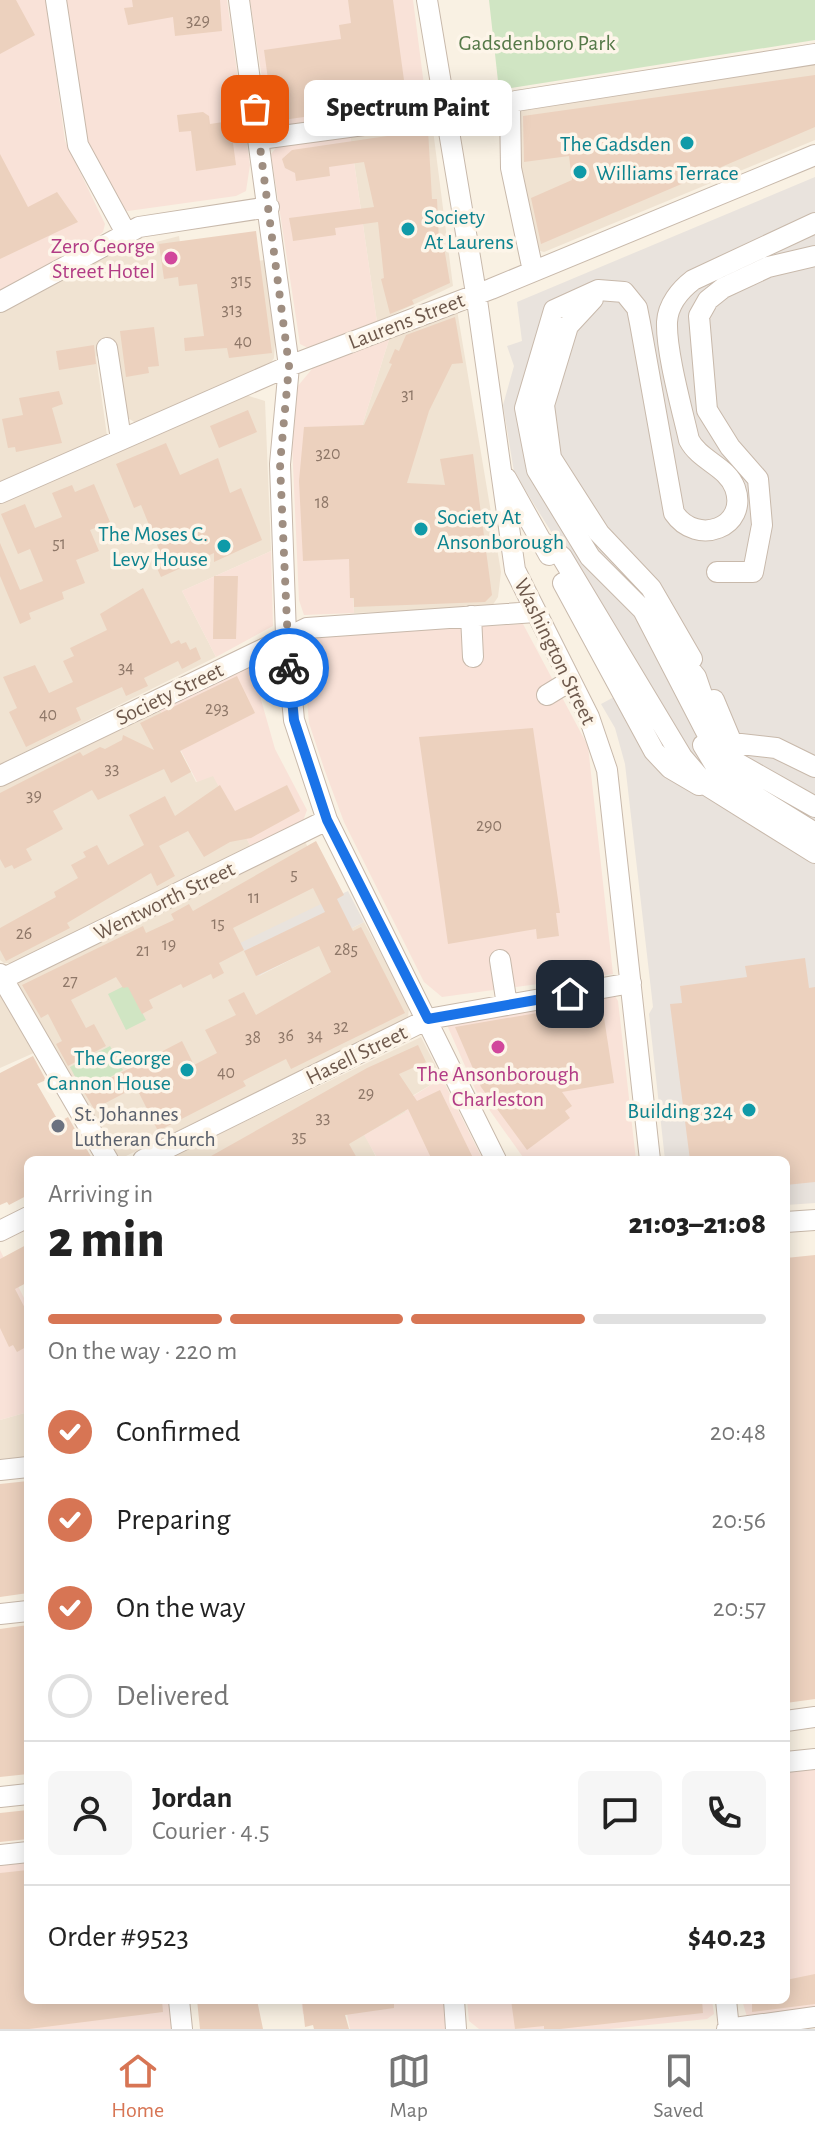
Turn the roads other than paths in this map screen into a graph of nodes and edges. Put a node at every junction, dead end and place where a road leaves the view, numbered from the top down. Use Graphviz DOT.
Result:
graph roads {
  1 [pos="56,0"];
  2 [pos="239,0"];
  3 [pos="427,0"];
  4 [pos="815,54"];
  5 [pos="445,114"];
  6 [pos="260,139"];
  7 [pos="815,155"];
  8 [pos="269,207"];
  9 [pos="815,223"];
  10 [pos="126,233"];
  11 [pos="815,256"];
  12 [pos="533,271"];
  13 [pos="476,293"];
  14 [pos="596,294"];
  15 [pos="0,302"];
  16 [pos="107,348"];
  17 [pos="289,366"];
  18 [pos="121,439"];
  19 [pos="500,468"];
  20 [pos="0,493"];
  21 [pos="717,572"];
  22 [pos="535,612"];
  23 [pos="471,616"];
  24 [pos="286,635"];
  25 [pos="473,657"];
  26 [pos="570,681"];
  27 [pos="547,695"];
  28 [pos="753,746"];
  29 [pos="709,756"];
  30 [pos="815,767"];
  31 [pos="0,776"];
  32 [pos="815,779"];
  33 [pos="815,795"];
  34 [pos="815,807"];
  35 [pos="327,820"];
  36 [pos="815,822"];
  37 [pos="815,833"];
  38 [pos="815,853"];
  39 [pos="500,960"];
  40 [pos="1,977"];
  41 [pos="631,983"];
  42 [pos="507,1005"];
  43 [pos="428,1019"];
  44 [pos="106,1156"];
  45 [pos="151,1156"];
  46 [pos="494,1156"];
  47 [pos="650,1156"];
  48 [pos="24,1219"];
  49 [pos="815,1220"];
  50 [pos="790,1222"];
  51 [pos="0,1231"];
  52 [pos="24,1467"];
  53 [pos="0,1470"];
  54 [pos="24,1611"];
  55 [pos="0,1614"];
  56 [pos="815,1717"];
  57 [pos="790,1720"];
  58 [pos="815,1759"];
  59 [pos="790,1762"];
  60 [pos="24,1794"];
  61 [pos="0,1797"];
  62 [pos="24,1852"];
  63 [pos="0,1855"];
  64 [pos="179,2004"];
  65 [pos="454,2004"];
  66 [pos="726,2004"];
  67 [pos="815,2017"];
  68 [pos="182,2029"];
  69 [pos="456,2029"];
  70 [pos="728,2029"];
  1 -- 10 [label="street"];
  2 -- 6 [label="street"];
  3 -- 5 [label="street, Washington Street"];
  4 -- 12 [label="street"];
  5 -- 6 [label="street"];
  5 -- 13 [label="street, Washington Street"];
  6 -- 8 [label="street"];
  7 -- 12 [label="street, Laurens Street"];
  8 -- 10 [label="street"];
  8 -- 17 [label="street"];
  9 -- 14 [label="street"];
  10 -- 15 [label="street"];
  11 -- 21 [label="street"];
  12 -- 13 [label="street, Laurens Street"];
  13 -- 17 [label="street, Laurens Street"];
  13 -- 19 [label="street, Washington Street"];
  14 -- 28 [label="street"];
  14 -- 29 [label="street"];
  14 -- 33 [label="street"];
  14 -- 34 [label="street"];
  16 -- 18 [label="street"];
  17 -- 18 [label="street, Laurens Street"];
  17 -- 24 [label="street"];
  18 -- 20 [label="street, Laurens Street"];
  19 -- 22 [label="street, Washington Street"];
  19 -- 38 [label="street"];
  22 -- 23 [label="street, Society Street"];
  22 -- 26 [label="street, Washington Street"];
  23 -- 24 [label="street, Society Street"];
  23 -- 25 [label="street"];
  24 -- 31 [label="street, Society Street"];
  24 -- 35 [label="street"];
  26 -- 27 [label="street"];
  26 -- 41 [label="street, Washington Street"];
  28 -- 30 [label="street"];
  28 -- 32 [label="street"];
  29 -- 36 [label="street"];
  29 -- 37 [label="street"];
  35 -- 40 [label="street, Wentworth Street"];
  35 -- 43 [label="street"];
  39 -- 42 [label="street"];
  40 -- 44 [label="street"];
  41 -- 42 [label="street, Hasell Street"];
  41 -- 47 [label="street, Washington Street"];
  42 -- 43 [label="street, Hasell Street"];
  43 -- 45 [label="street, Hasell Street"];
  43 -- 46 [label="street"];
  48 -- 51 [label="street"];
  49 -- 50 [label="street"];
  52 -- 53 [label="street"];
  54 -- 55 [label="street"];
  56 -- 57 [label="street"];
  58 -- 59 [label="street"];
  60 -- 61 [label="street"];
  62 -- 63 [label="street"];
  64 -- 68 [label="street"];
  65 -- 69 [label="street"];
  66 -- 70 [label="street"];
  67 -- 70 [label="street"];
}
